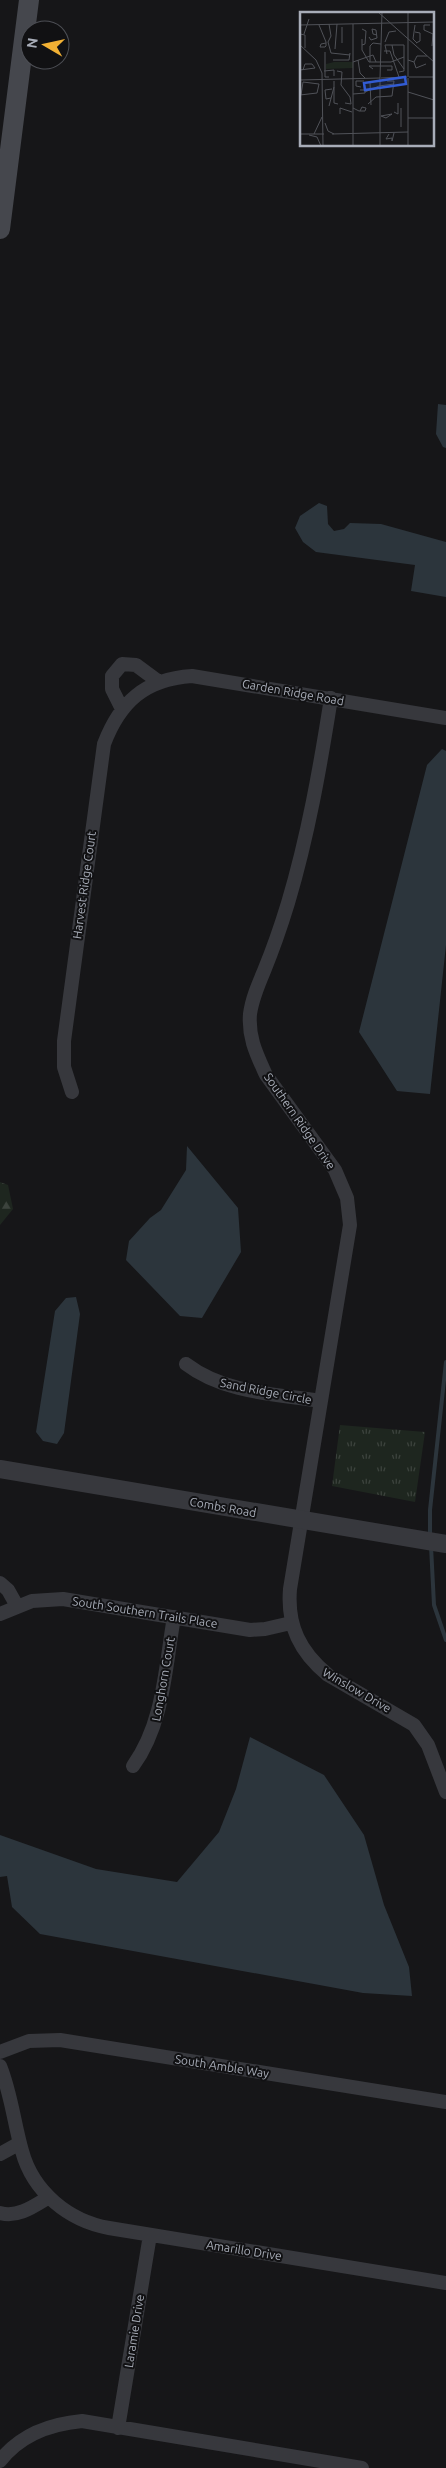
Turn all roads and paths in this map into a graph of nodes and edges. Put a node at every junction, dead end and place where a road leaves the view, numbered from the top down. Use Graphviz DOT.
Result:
graph roads {
  1 [pos="30,0"];
  2 [pos="0,229"];
  3 [pos="159,682"];
  4 [pos="141,692"];
  5 [pos="331,698"];
  6 [pos="122,709"];
  7 [pos="446,718"];
  8 [pos="72,1092"];
  9 [pos="186,1364"];
  10 [pos="321,1401"];
  11 [pos="0,1469"];
  12 [pos="302,1520"];
  13 [pos="446,1544"];
  14 [pos="0,1583"];
  15 [pos="17,1606"];
  16 [pos="0,1614"];
  17 [pos="174,1617"];
  18 [pos="292,1623"];
  19 [pos="133,1766"];
  20 [pos="446,1792"];
  21 [pos="0,2052"];
  22 [pos="0,2066"];
  23 [pos="446,2102"];
  24 [pos="20,2143"];
  25 [pos="0,2154"];
  26 [pos="49,2198"];
  27 [pos="0,2213"];
  28 [pos="150,2235"];
  29 [pos="446,2283"];
  30 [pos="118,2428"];
  31 [pos="0,2461"];
  32 [pos="362,2468"];
  1 -- 2 [label="main road"];
  3 -- 4 [label="street, Garden Ridge Road"];
  3 -- 5 [label="street, Garden Ridge Road"];
  3 -- 6 [label="street"];
  4 -- 6 [label="street, Harvest Ridge Court"];
  5 -- 7 [label="street, Garden Ridge Road"];
  5 -- 10 [label="street, Southern Ridge Drive"];
  6 -- 8 [label="street, Harvest Ridge Court"];
  9 -- 10 [label="street, Sand Ridge Circle"];
  10 -- 12 [label="street, Southern Ridge Drive"];
  11 -- 12 [label="street, Combs Road"];
  12 -- 13 [label="street, Combs Road"];
  12 -- 18 [label="street, Winslow Drive"];
  14 -- 15 [label="street"];
  15 -- 16 [label="street, South Southern Trails Place"];
  15 -- 17 [label="street, South Southern Trails Place"];
  17 -- 18 [label="street, South Southern Trails Place"];
  17 -- 19 [label="street, Longhorn Court"];
  18 -- 20 [label="street, Winslow Drive"];
  21 -- 23 [label="street, South Amble Way"];
  22 -- 24 [label="street, Amarillo Drive"];
  24 -- 25 [label="street"];
  24 -- 26 [label="street, Amarillo Drive"];
  26 -- 27 [label="street"];
  26 -- 28 [label="street, Amarillo Drive"];
  28 -- 29 [label="street, Amarillo Drive"];
  28 -- 30 [label="street, Laramie Drive"];
  30 -- 31 [label="street"];
  30 -- 32 [label="street"];
}
